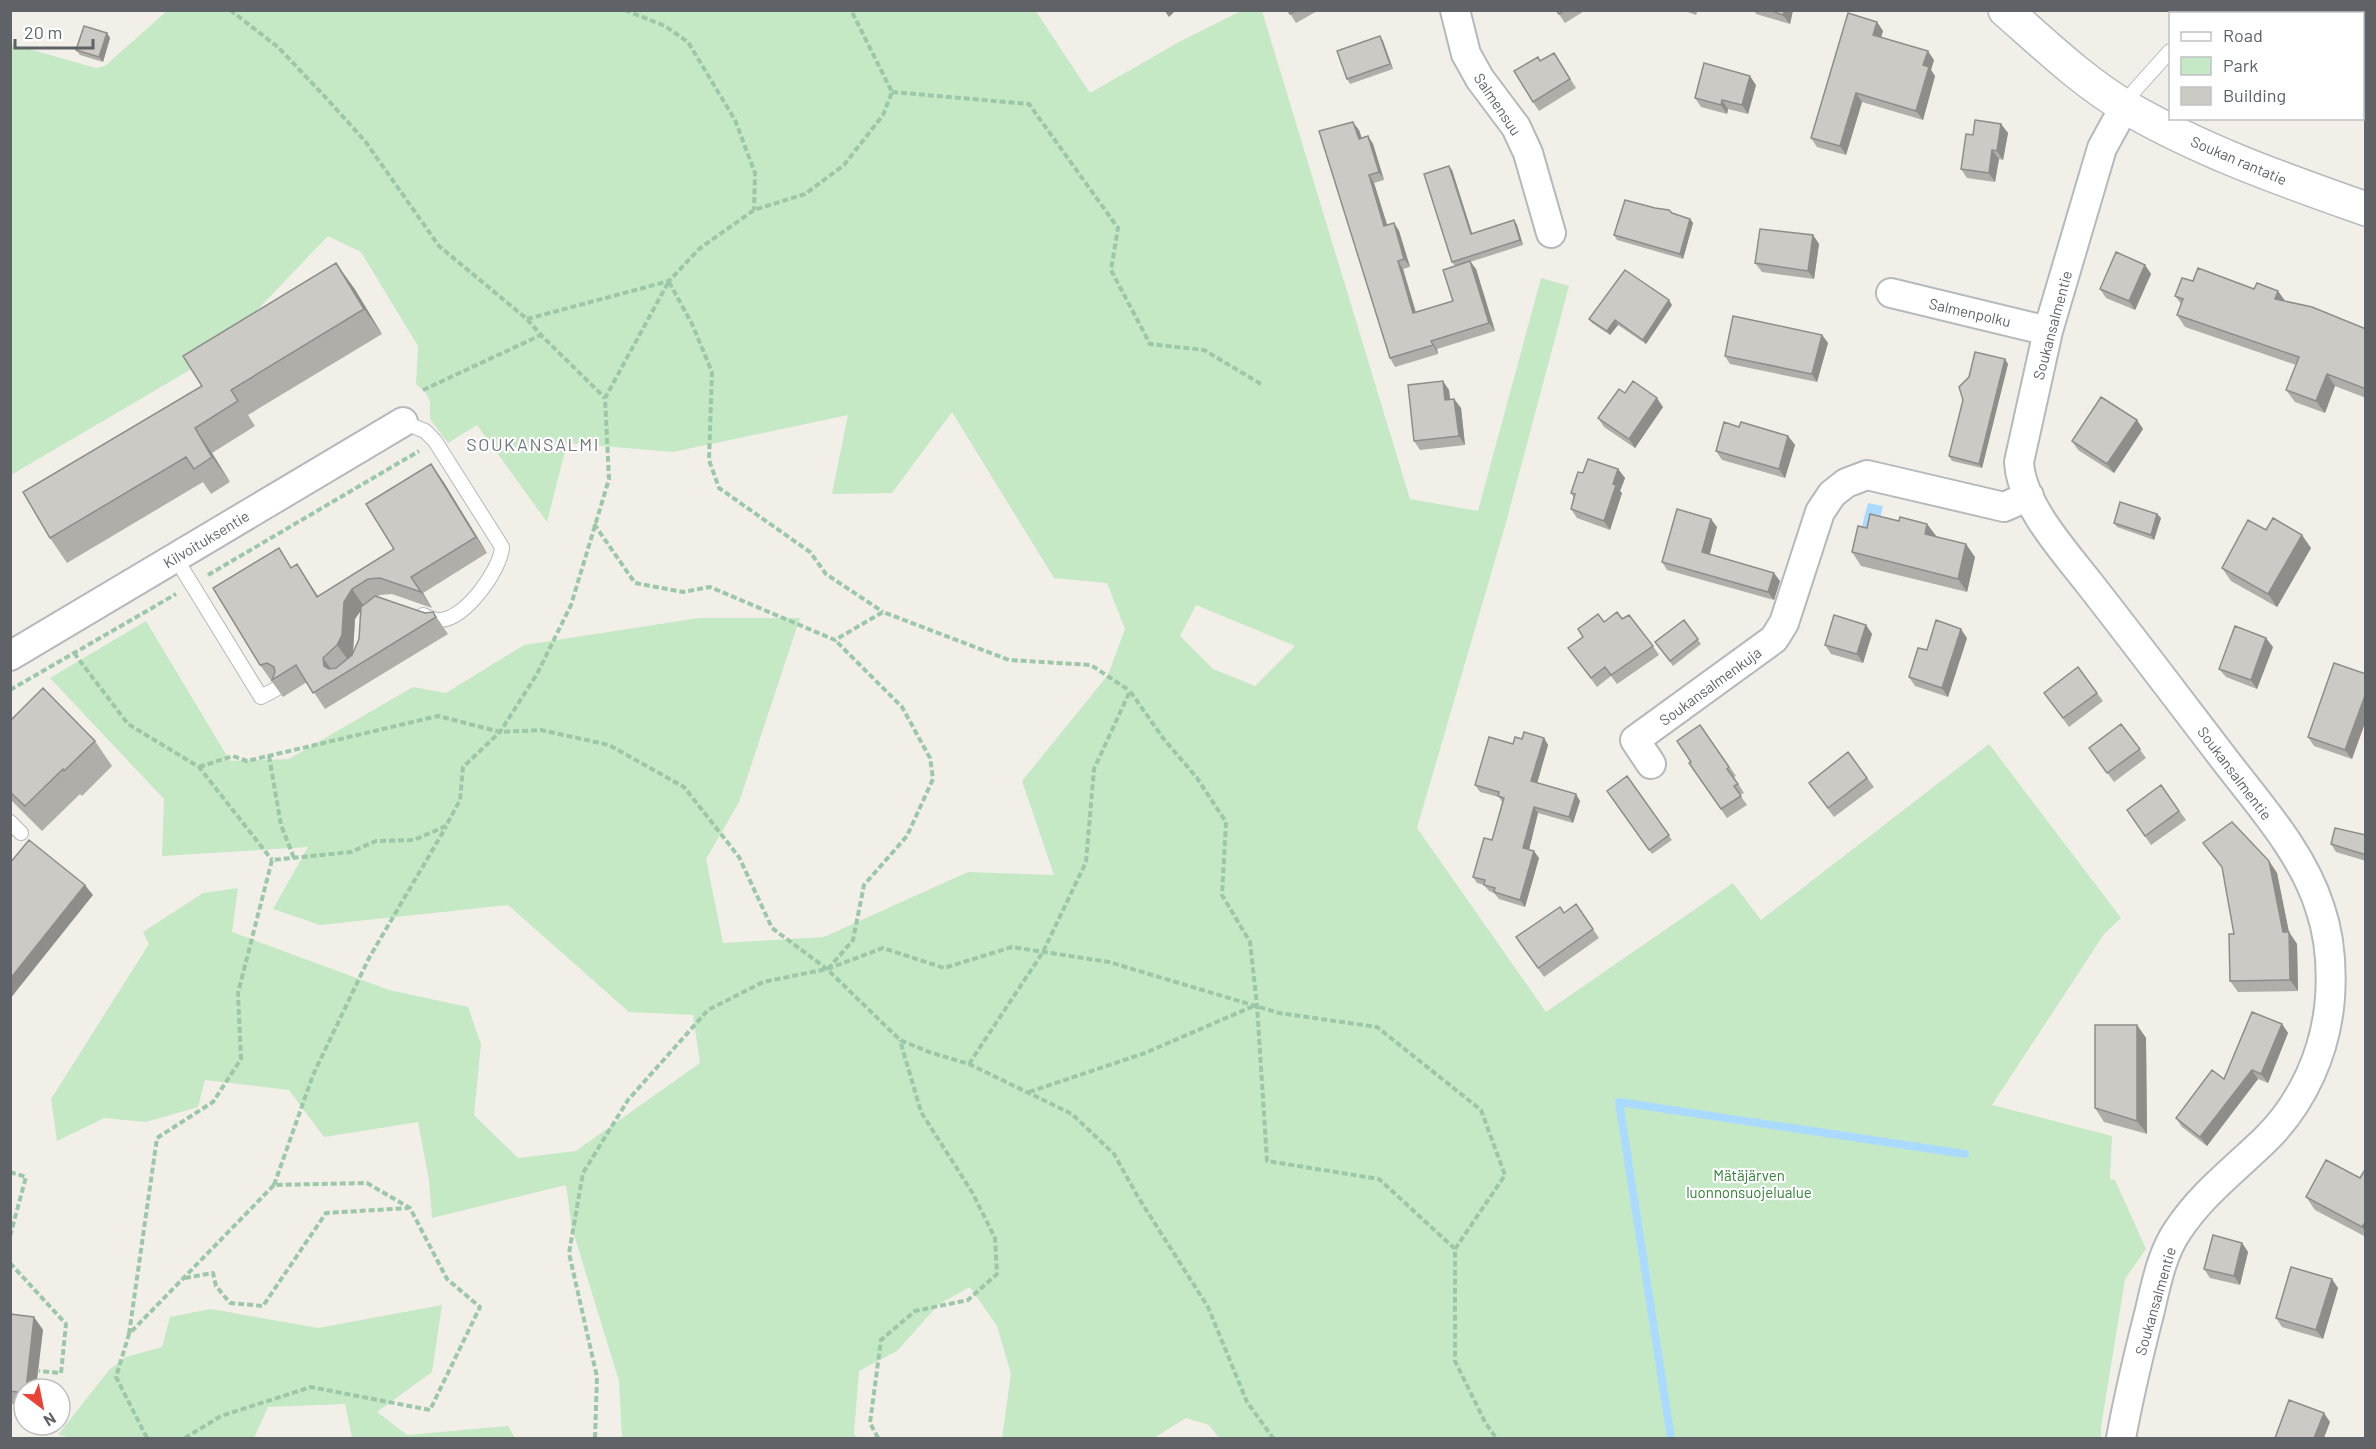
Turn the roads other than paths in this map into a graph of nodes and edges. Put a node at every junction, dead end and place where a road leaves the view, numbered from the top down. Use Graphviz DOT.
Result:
graph roads {
  1 [pos="1455,10"];
  2 [pos="2005,10"];
  3 [pos="2169,52"];
  4 [pos="2125,106"];
  5 [pos="2366,209"];
  6 [pos="1551,233"];
  7 [pos="1891,293"];
  8 [pos="2048,330"];
  9 [pos="403,422"];
  10 [pos="2029,496"];
  11 [pos="176,557"];
  12 [pos="407,610"];
  13 [pos="10,656"];
  14 [pos="278,688"];
  15 [pos="1652,764"];
  16 [pos="10,822"];
  17 [pos="21,833"];
  18 [pos="2121,1438"];
  1 -- 6 [label="street, Salmensuu"];
  2 -- 4 [label="street, Soukan rantatie"];
  3 -- 4 [label="lane"];
  4 -- 5 [label="street, Soukan rantatie"];
  4 -- 8 [label="street, Soukansalmentie"];
  7 -- 8 [label="street, Salmenpolku"];
  8 -- 10 [label="street, Soukansalmentie"];
  9 -- 11 [label="street, Kilvoituksentie"];
  9 -- 12 [label="lane"];
  10 -- 15 [label="street, Soukansalmenkuja"];
  10 -- 18 [label="street, Soukansalmentie"];
  11 -- 13 [label="street, Kilvoituksentie"];
  11 -- 14 [label="lane"];
  16 -- 17 [label="lane"];
}
